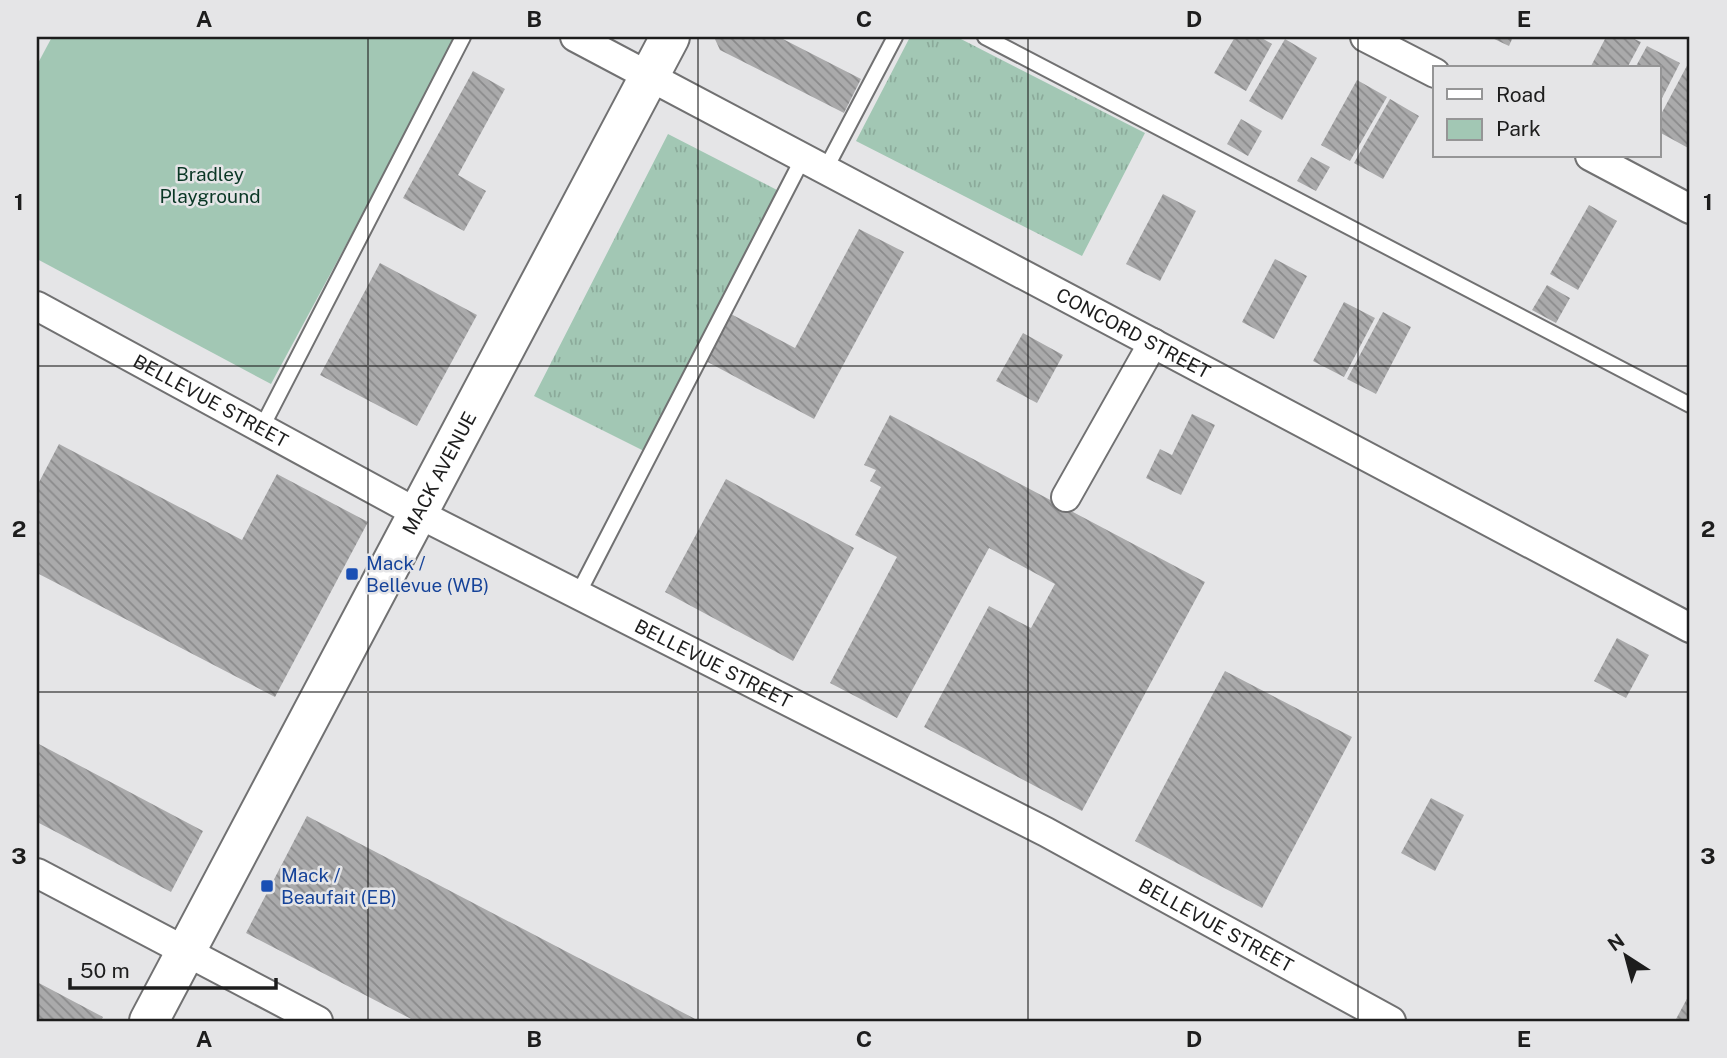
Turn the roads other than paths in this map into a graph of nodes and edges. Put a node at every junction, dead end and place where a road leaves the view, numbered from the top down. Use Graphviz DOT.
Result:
graph roads {
  1 [pos="463,37"];
  2 [pos="575,37"];
  3 [pos="670,37"];
  4 [pos="895,37"];
  5 [pos="985,37"];
  6 [pos="1365,37"];
  7 [pos="1433,73"];
  8 [pos="650,77"];
  9 [pos="1594,158"];
  10 [pos="814,164"];
  11 [pos="1690,209"];
  12 [pos="37,306"];
  13 [pos="1153,343"];
  14 [pos="1690,405"];
  15 [pos="261,429"];
  16 [pos="1066,498"];
  17 [pos="419,513"];
  18 [pos="578,594"];
  19 [pos="1690,628"];
  20 [pos="37,873"];
  21 [pos="185,951"];
  22 [pos="149,1021"];
  23 [pos="318,1021"];
  24 [pos="1391,1021"];
  1 -- 15 [label="lane"];
  2 -- 8 [label="street, CONCORD STREET"];
  3 -- 8 [label="main road, MACK AVENUE"];
  4 -- 10 [label="lane"];
  5 -- 14 [label="lane"];
  6 -- 7 [label="street"];
  8 -- 10 [label="street, CONCORD STREET"];
  8 -- 17 [label="main road, MACK AVENUE"];
  9 -- 11 [label="street"];
  10 -- 13 [label="street, CONCORD STREET"];
  10 -- 18 [label="lane"];
  12 -- 15 [label="street, BELLEVUE STREET"];
  13 -- 16 [label="street"];
  13 -- 19 [label="street, CONCORD STREET"];
  15 -- 17 [label="street, BELLEVUE STREET"];
  17 -- 18 [label="street, BELLEVUE STREET"];
  17 -- 21 [label="main road, MACK AVENUE"];
  18 -- 24 [label="street, BELLEVUE STREET"];
  20 -- 21 [label="street"];
  21 -- 22 [label="main road, MACK AVENUE"];
  21 -- 23 [label="street"];
}
